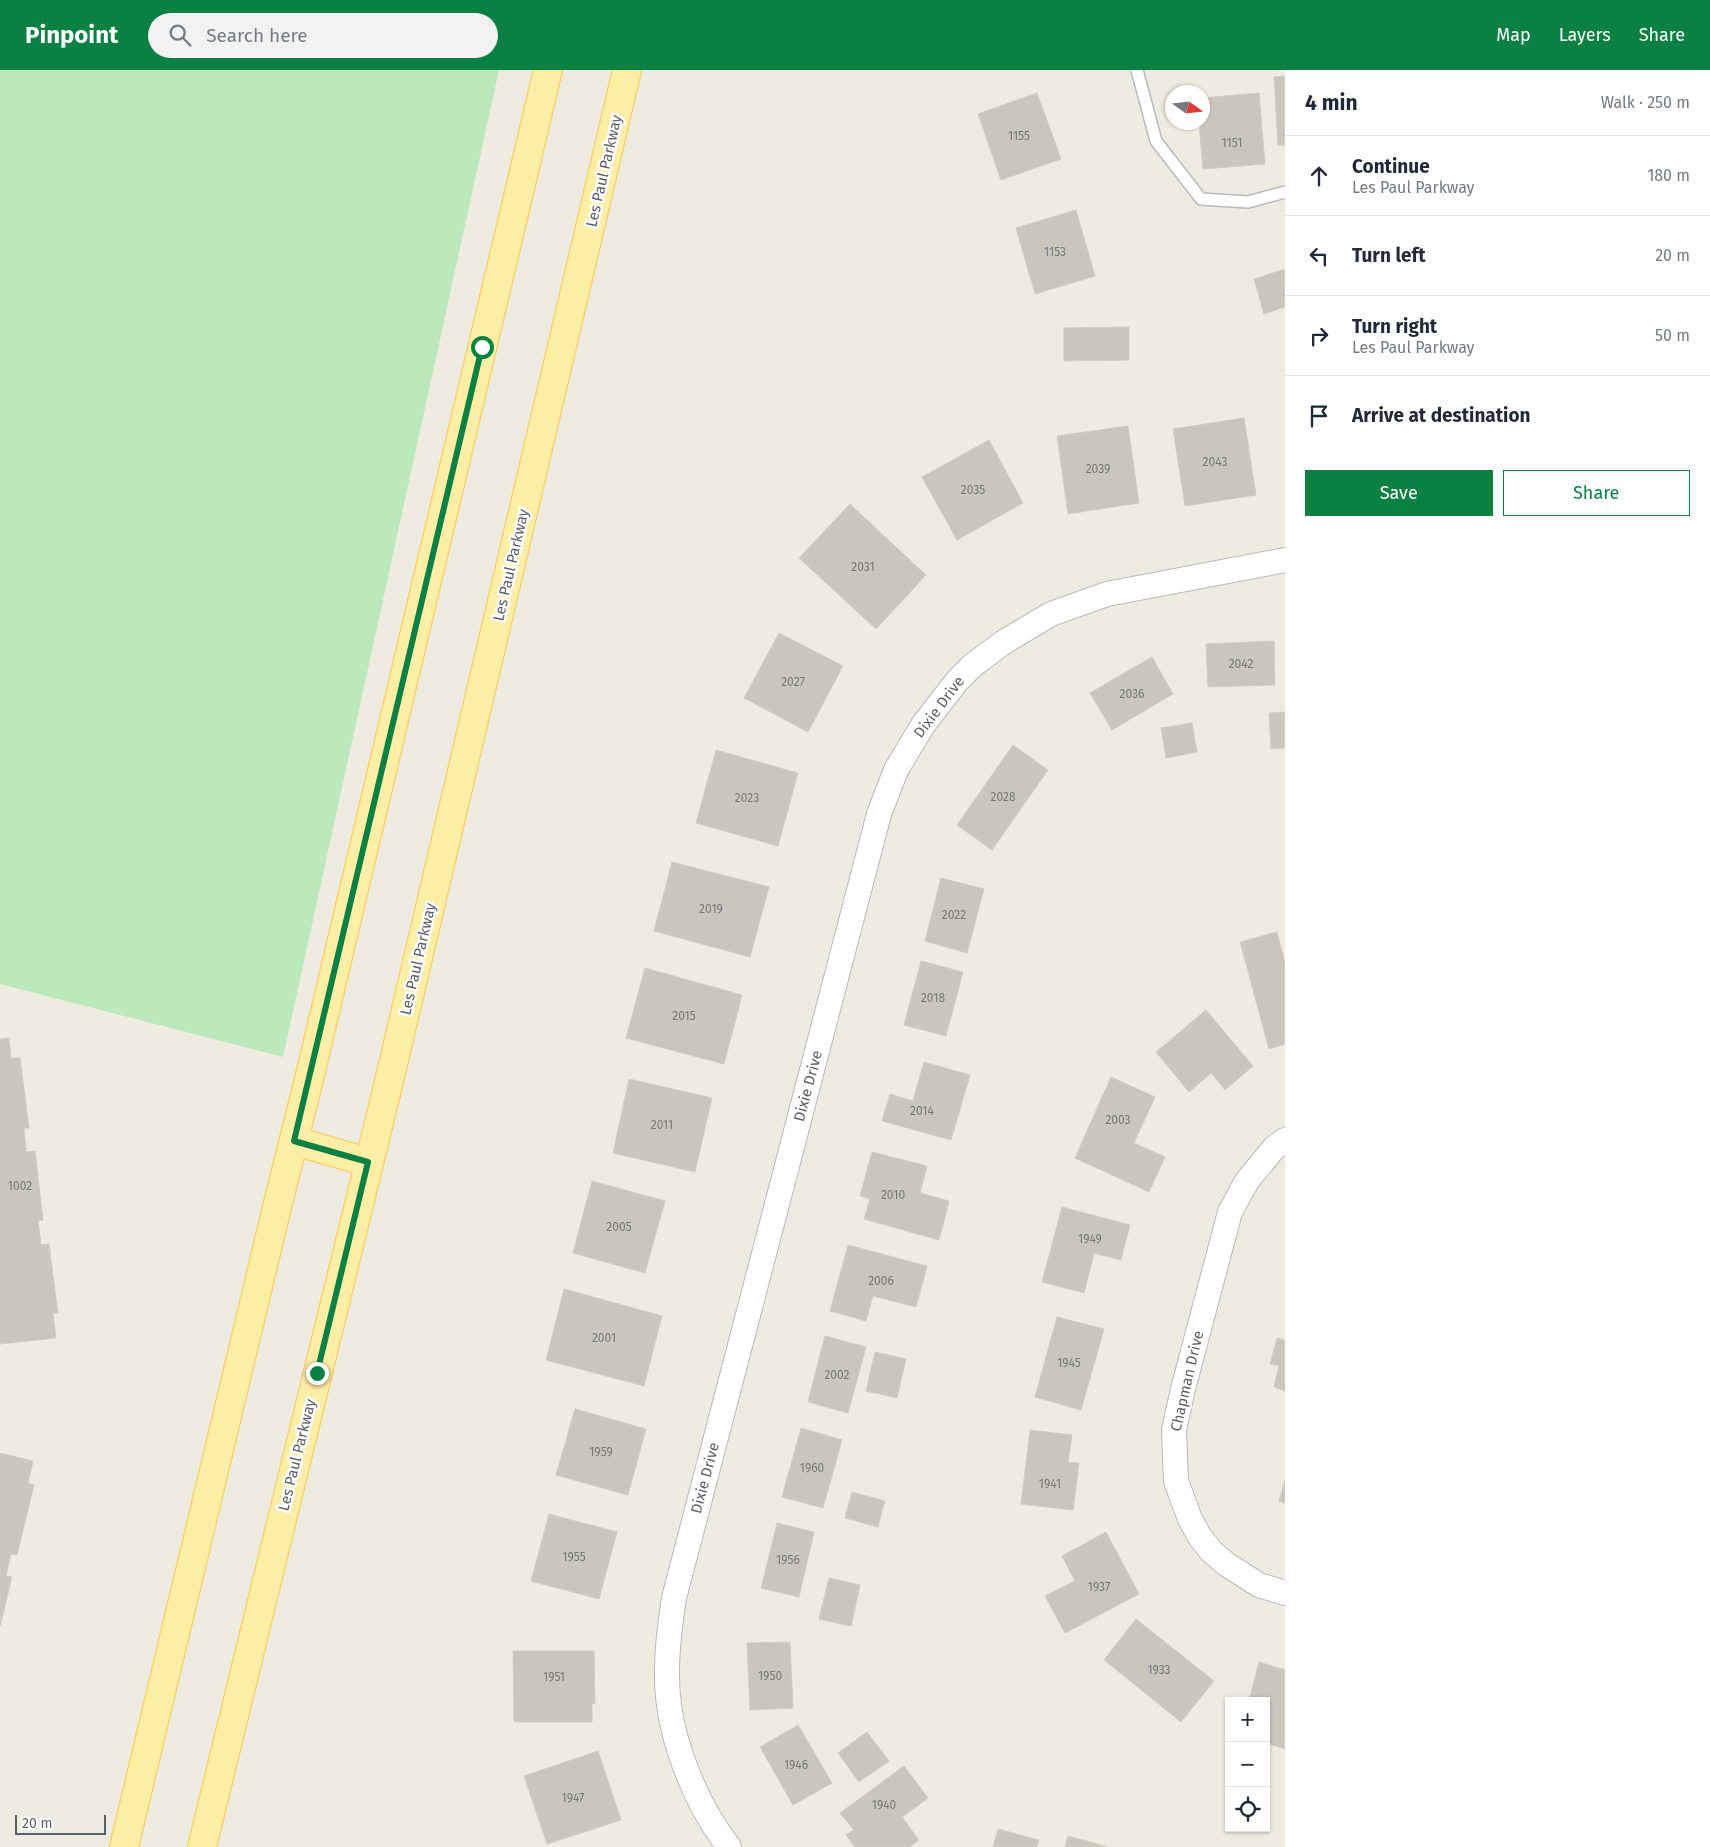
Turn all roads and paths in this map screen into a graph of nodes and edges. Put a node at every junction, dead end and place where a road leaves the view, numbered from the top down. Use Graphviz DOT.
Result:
graph roads {
  1 [pos="548,70"];
  2 [pos="627,70"];
  3 [pos="1137,70"];
  4 [pos="1285,192"];
  5 [pos="1285,560"];
  6 [pos="1285,1140"];
  7 [pos="294,1141"];
  8 [pos="368,1162"];
  9 [pos="1285,1593"];
  10 [pos="722,1845"];
  11 [pos="124,1847"];
  12 [pos="202,1847"];
  1 -- 7 [label="main road"];
  2 -- 8 [label="main road, Les Paul Parkway"];
  3 -- 4 [label="lane"];
  5 -- 10 [label="street, Dixie Drive"];
  6 -- 9 [label="street, Chapman Drive"];
  7 -- 8 [label="main road"];
  7 -- 11 [label="main road"];
  8 -- 12 [label="main road, Les Paul Parkway"];
}
